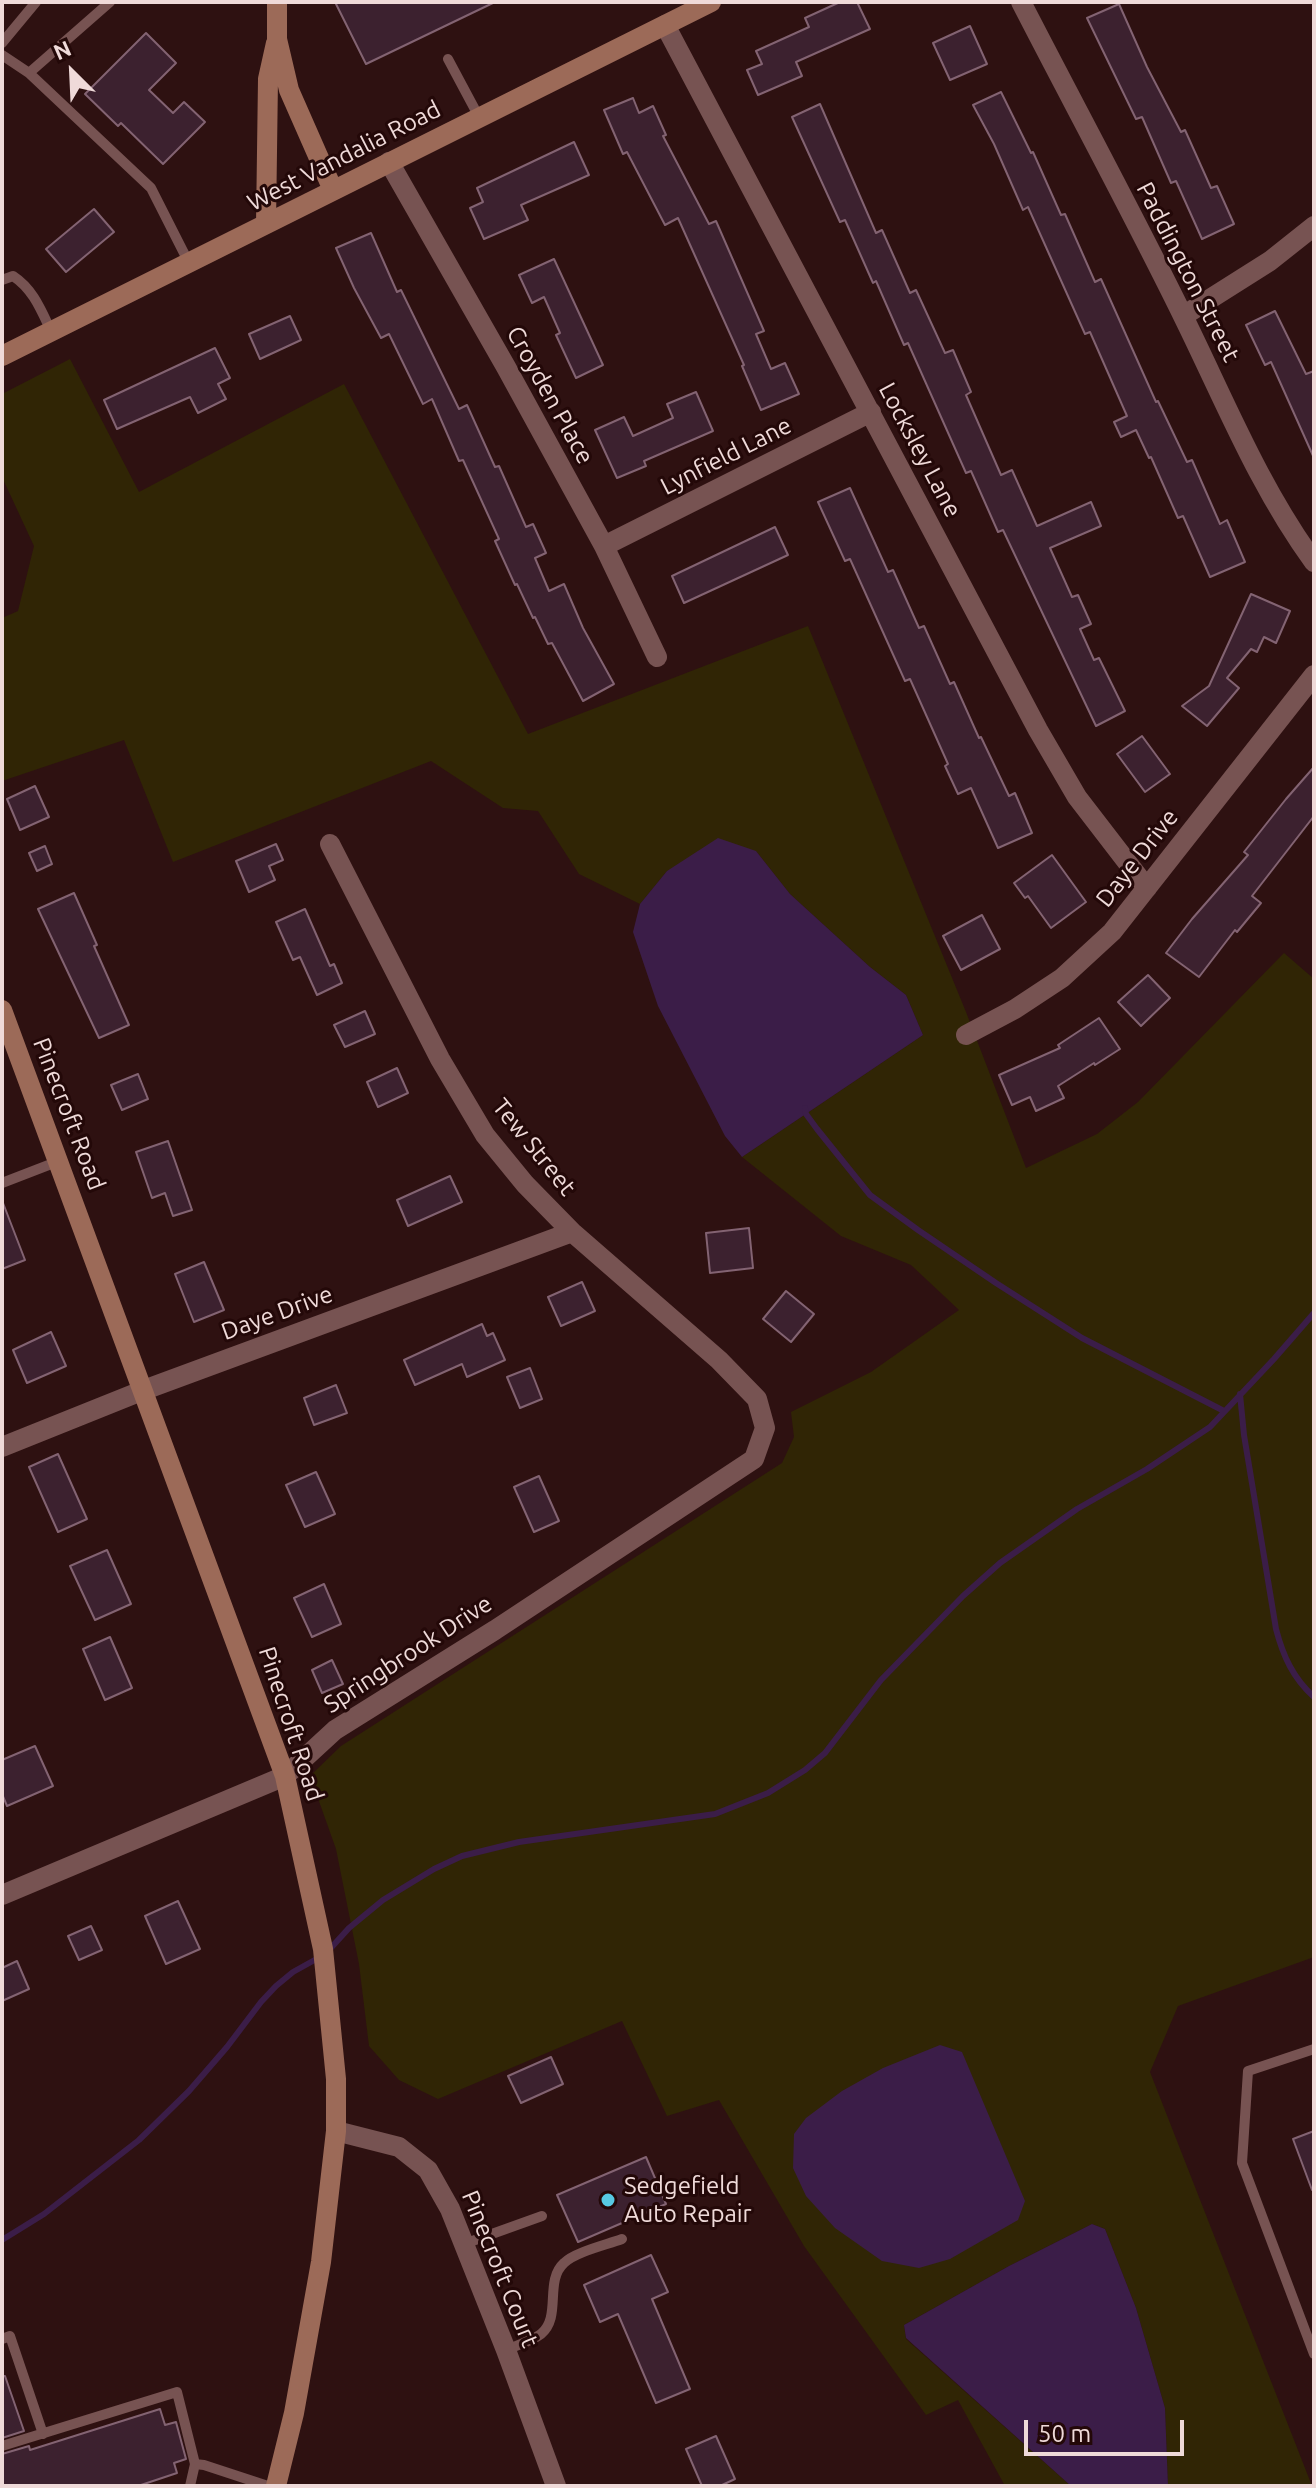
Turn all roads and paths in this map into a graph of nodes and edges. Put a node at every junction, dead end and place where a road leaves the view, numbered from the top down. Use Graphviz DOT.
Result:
graph roads {
  1 [pos="36,2"];
  2 [pos="277,2"];
  3 [pos="711,2"];
  4 [pos="1021,2"];
  5 [pos="106,3"];
  6 [pos="665,25"];
  7 [pos="277,39"];
  8 [pos="2,43"];
  9 [pos="2,55"];
  10 [pos="448,59"];
  11 [pos="29,73"];
  12 [pos="479,117"];
  13 [pos="389,162"];
  14 [pos="333,190"];
  15 [pos="266,224"];
  16 [pos="1314,226"];
  17 [pos="189,263"];
  18 [pos="2,280"];
  19 [pos="1183,316"];
  20 [pos="51,331"];
  21 [pos="2,356"];
  22 [pos="871,412"];
  23 [pos="604,546"];
  24 [pos="1314,562"];
  25 [pos="657,657"];
  26 [pos="1314,675"];
  27 [pos="330,844"];
  28 [pos="1147,888"];
  29 [pos="2,1010"];
  30 [pos="966,1035"];
  31 [pos="59,1161"];
  32 [pos="2,1183"];
  33 [pos="572,1232"];
  34 [pos="144,1390"];
  35 [pos="765,1428"];
  36 [pos="2,1447"];
  37 [pos="285,1776"];
  38 [pos="2,1895"];
  39 [pos="1314,2049"];
  40 [pos="336,2131"];
  41 [pos="542,2216"];
  42 [pos="622,2239"];
  43 [pos="464,2244"];
  44 [pos="2,2339"];
  45 [pos="506,2350"];
  46 [pos="1314,2354"];
  47 [pos="43,2434"];
  48 [pos="2,2446"];
  49 [pos="195,2464"];
  50 [pos="190,2486"];
  51 [pos="268,2486"];
  52 [pos="276,2486"];
  53 [pos="556,2486"];
  1 -- 8 [label="lane"];
  2 -- 7 [label="street"];
  3 -- 6 [label="street, West Vandalia Road"];
  4 -- 19 [label="street, Paddington Street"];
  5 -- 11 [label="lane"];
  6 -- 12 [label="street, West Vandalia Road"];
  6 -- 22 [label="street, Locksley Lane"];
  7 -- 14 [label="street"];
  7 -- 15 [label="street"];
  9 -- 11 [label="lane"];
  10 -- 12 [label="lane"];
  11 -- 17 [label="lane"];
  12 -- 13 [label="street, West Vandalia Road"];
  13 -- 14 [label="street, West Vandalia Road"];
  13 -- 23 [label="street, Croyden Place"];
  14 -- 15 [label="street, West Vandalia Road"];
  15 -- 17 [label="street, West Vandalia Road"];
  16 -- 19 [label="street"];
  17 -- 20 [label="street, West Vandalia Road"];
  18 -- 20 [label="lane"];
  19 -- 24 [label="street, Paddington Street"];
  20 -- 21 [label="street, West Vandalia Road"];
  22 -- 23 [label="street, Lynfield Lane"];
  22 -- 28 [label="street, Locksley Lane"];
  23 -- 25 [label="street, Croyden Place"];
  26 -- 28 [label="street, Daye Drive"];
  27 -- 33 [label="street, Tew Street"];
  28 -- 30 [label="street, Daye Drive"];
  29 -- 31 [label="street, Pinecroft Road"];
  31 -- 32 [label="lane"];
  31 -- 34 [label="street, Pinecroft Road"];
  33 -- 34 [label="street, Daye Drive"];
  33 -- 35 [label="street, Tew Street"];
  34 -- 36 [label="street, Daye Drive"];
  34 -- 37 [label="street, Pinecroft Road"];
  35 -- 37 [label="street, Springbrook Drive"];
  37 -- 38 [label="street, Springbrook Drive"];
  37 -- 40 [label="street, Pinecroft Road"];
  39 -- 46 [label="lane"];
  40 -- 43 [label="street, Pinecroft Court"];
  40 -- 52 [label="street, Pinecroft Road"];
  41 -- 43 [label="lane"];
  42 -- 45 [label="lane"];
  43 -- 45 [label="street, Pinecroft Court"];
  44 -- 47 [label="lane"];
  45 -- 53 [label="street, Pinecroft Court"];
  47 -- 48 [label="lane"];
  47 -- 49 [label="lane"];
  49 -- 50 [label="lane"];
  49 -- 51 [label="lane"];
}
